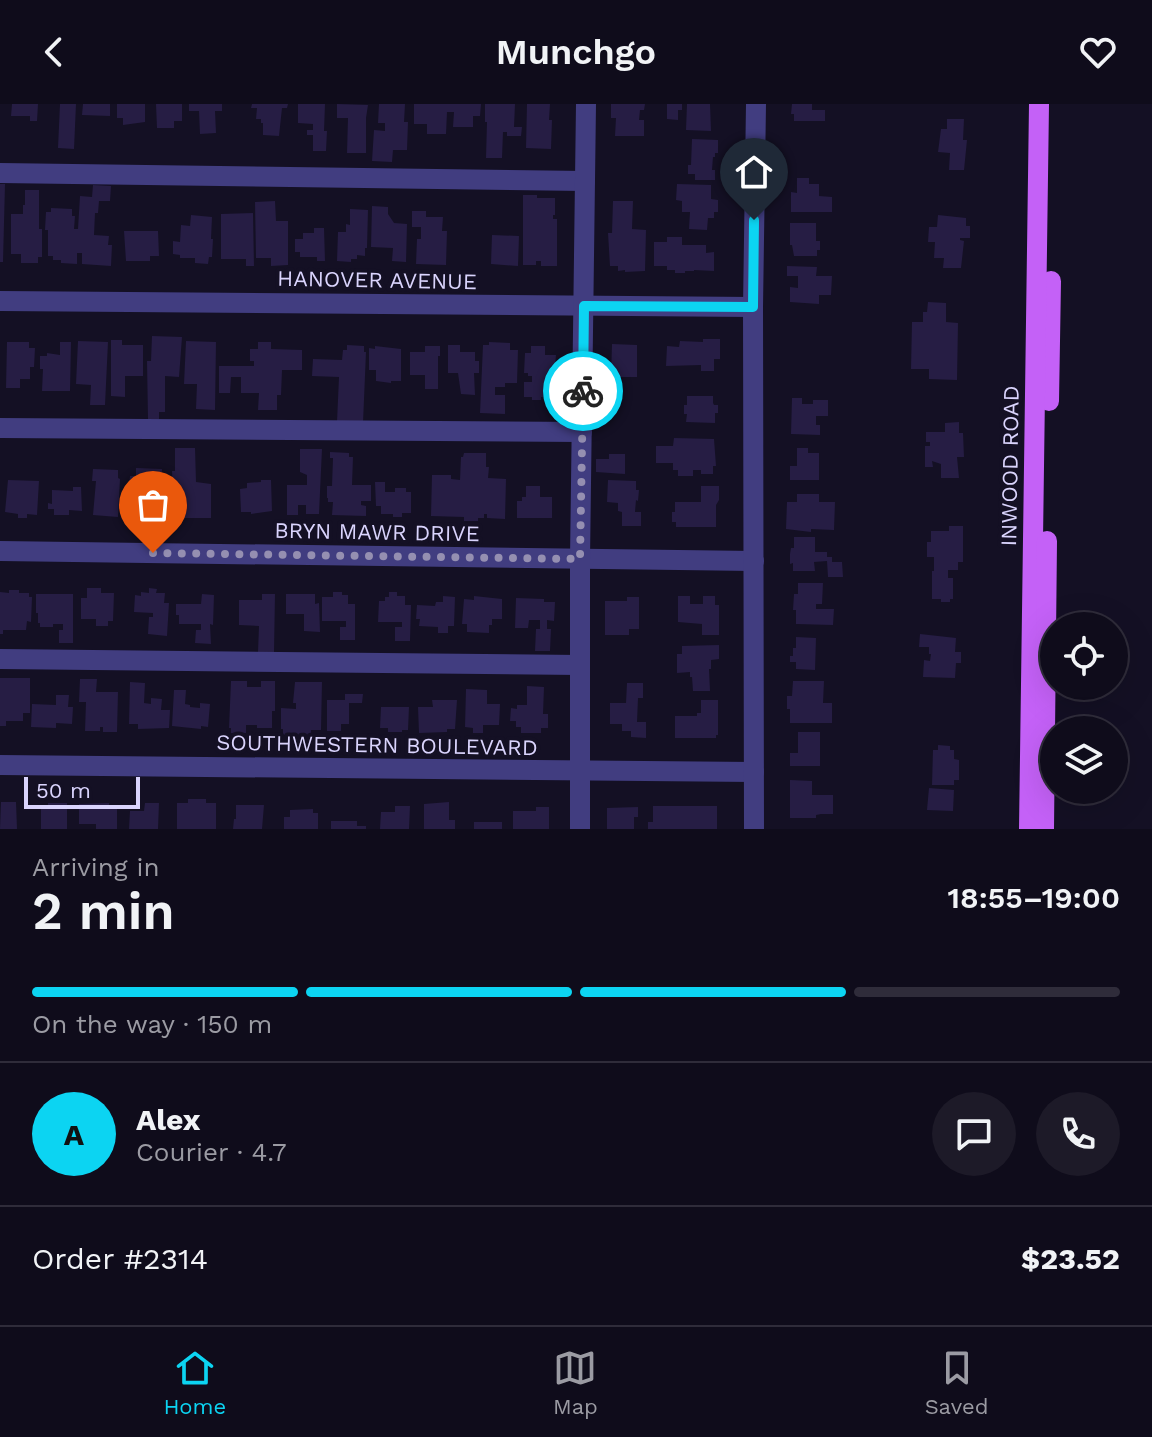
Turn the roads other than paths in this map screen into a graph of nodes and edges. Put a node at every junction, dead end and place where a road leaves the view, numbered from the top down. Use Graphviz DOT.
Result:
graph roads {
  1 [pos="586,104"];
  2 [pos="756,104"];
  3 [pos="1039,104"];
  4 [pos="1051,104"];
  5 [pos="0,173"];
  6 [pos="585,181"];
  7 [pos="0,301"];
  8 [pos="584,306"];
  9 [pos="753,307"];
  10 [pos="1042,387"];
  11 [pos="0,428"];
  12 [pos="582,432"];
  13 [pos="0,551"];
  14 [pos="580,559"];
  15 [pos="754,561"];
  16 [pos="0,659"];
  17 [pos="580,665"];
  18 [pos="1038,705"];
  19 [pos="0,765"];
  20 [pos="580,771"];
  21 [pos="754,772"];
  22 [pos="580,829"];
  23 [pos="754,829"];
  24 [pos="1029,829"];
  25 [pos="1044,829"];
  1 -- 6 [label="street"];
  2 -- 9 [label="street"];
  3 -- 10 [label="main road, INWOOD ROAD"];
  4 -- 10 [label="main road, INWOOD ROAD"];
  5 -- 6 [label="street"];
  6 -- 8 [label="street"];
  7 -- 8 [label="street, HANOVER AVENUE"];
  8 -- 9 [label="street, HANOVER AVENUE"];
  8 -- 12 [label="street"];
  9 -- 15 [label="street"];
  10 -- 18 [label="main road, INWOOD ROAD"];
  11 -- 12 [label="street"];
  12 -- 14 [label="street"];
  13 -- 14 [label="street, BRYN MAWR DRIVE"];
  14 -- 15 [label="street, BRYN MAWR DRIVE"];
  14 -- 17 [label="street"];
  15 -- 21 [label="street"];
  16 -- 17 [label="street"];
  17 -- 20 [label="street"];
  18 -- 24 [label="main road, INWOOD ROAD"];
  18 -- 25 [label="main road, INWOOD ROAD"];
  19 -- 20 [label="street, SOUTHWESTERN BOULEVARD"];
  20 -- 21 [label="street, SOUTHWESTERN BOULEVARD"];
  20 -- 22 [label="street"];
  21 -- 23 [label="street"];
}
